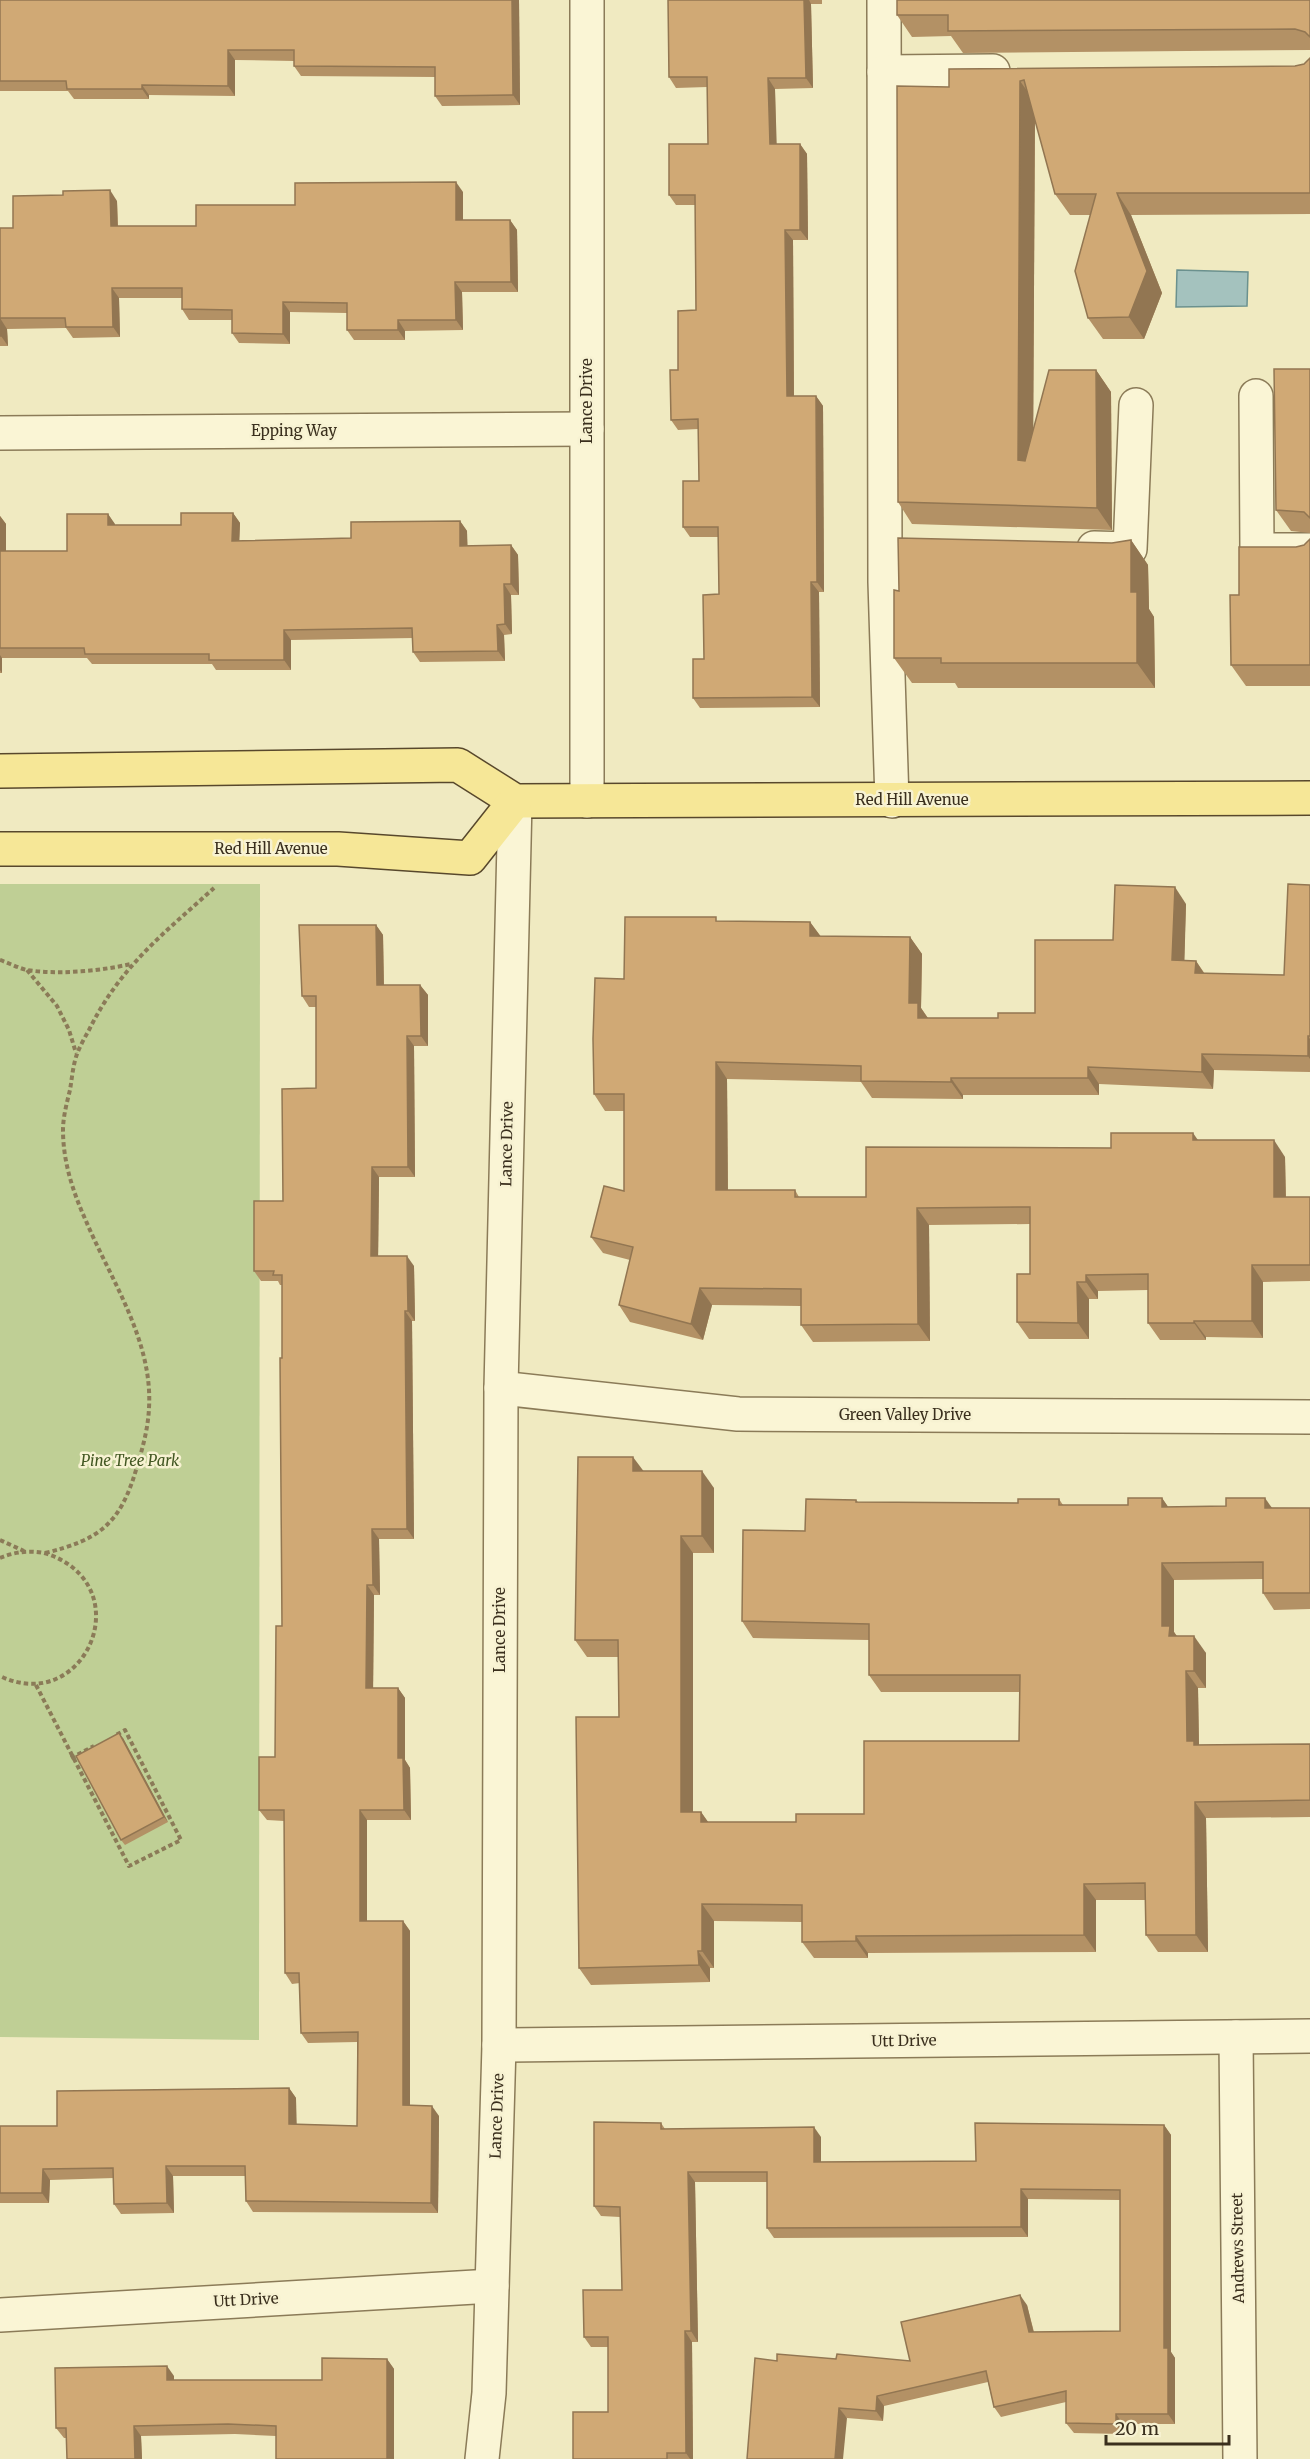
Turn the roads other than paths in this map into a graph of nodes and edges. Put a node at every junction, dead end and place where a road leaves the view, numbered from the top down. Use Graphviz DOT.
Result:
graph roads {
  1 [pos="587,0"];
  2 [pos="884,0"];
  3 [pos="1026,71"];
  4 [pos="884,72"];
  5 [pos="1256,396"];
  6 [pos="1136,405"];
  7 [pos="587,429"];
  8 [pos="0,433"];
  9 [pos="885,543"];
  10 [pos="920,544"];
  11 [pos="1060,547"];
  12 [pos="1310,550"];
  13 [pos="0,771"];
  14 [pos="1310,798"];
  15 [pos="515,801"];
  16 [pos="587,801"];
  17 [pos="892,801"];
  18 [pos="0,849"];
  19 [pos="501,1388"];
  20 [pos="1310,1417"];
  21 [pos="1310,2036"];
  22 [pos="1236,2037"];
  23 [pos="499,2045"];
  24 [pos="492,2286"];
  25 [pos="0,2315"];
  26 [pos="482,2459"];
  27 [pos="1240,2459"];
  1 -- 7 [label="street, Lance Drive"];
  2 -- 4 [label="street"];
  3 -- 4 [label="street"];
  4 -- 9 [label="street"];
  5 -- 12 [label="street"];
  6 -- 11 [label="street"];
  7 -- 8 [label="street, Epping Way"];
  7 -- 16 [label="street, Lance Drive"];
  9 -- 10 [label="street"];
  9 -- 17 [label="street"];
  13 -- 15 [label="main road"];
  14 -- 17 [label="main road, Red Hill Avenue"];
  15 -- 16 [label="main road, Red Hill Avenue"];
  15 -- 18 [label="main road, Red Hill Avenue"];
  15 -- 19 [label="street, Lance Drive"];
  16 -- 17 [label="main road, Red Hill Avenue"];
  19 -- 20 [label="street, Green Valley Drive"];
  19 -- 23 [label="street, Lance Drive"];
  21 -- 22 [label="street, Utt Drive"];
  22 -- 23 [label="street, Utt Drive"];
  22 -- 27 [label="street, Andrews Street"];
  23 -- 24 [label="street, Lance Drive"];
  24 -- 25 [label="street, Utt Drive"];
  24 -- 26 [label="street, Lance Drive"];
}
